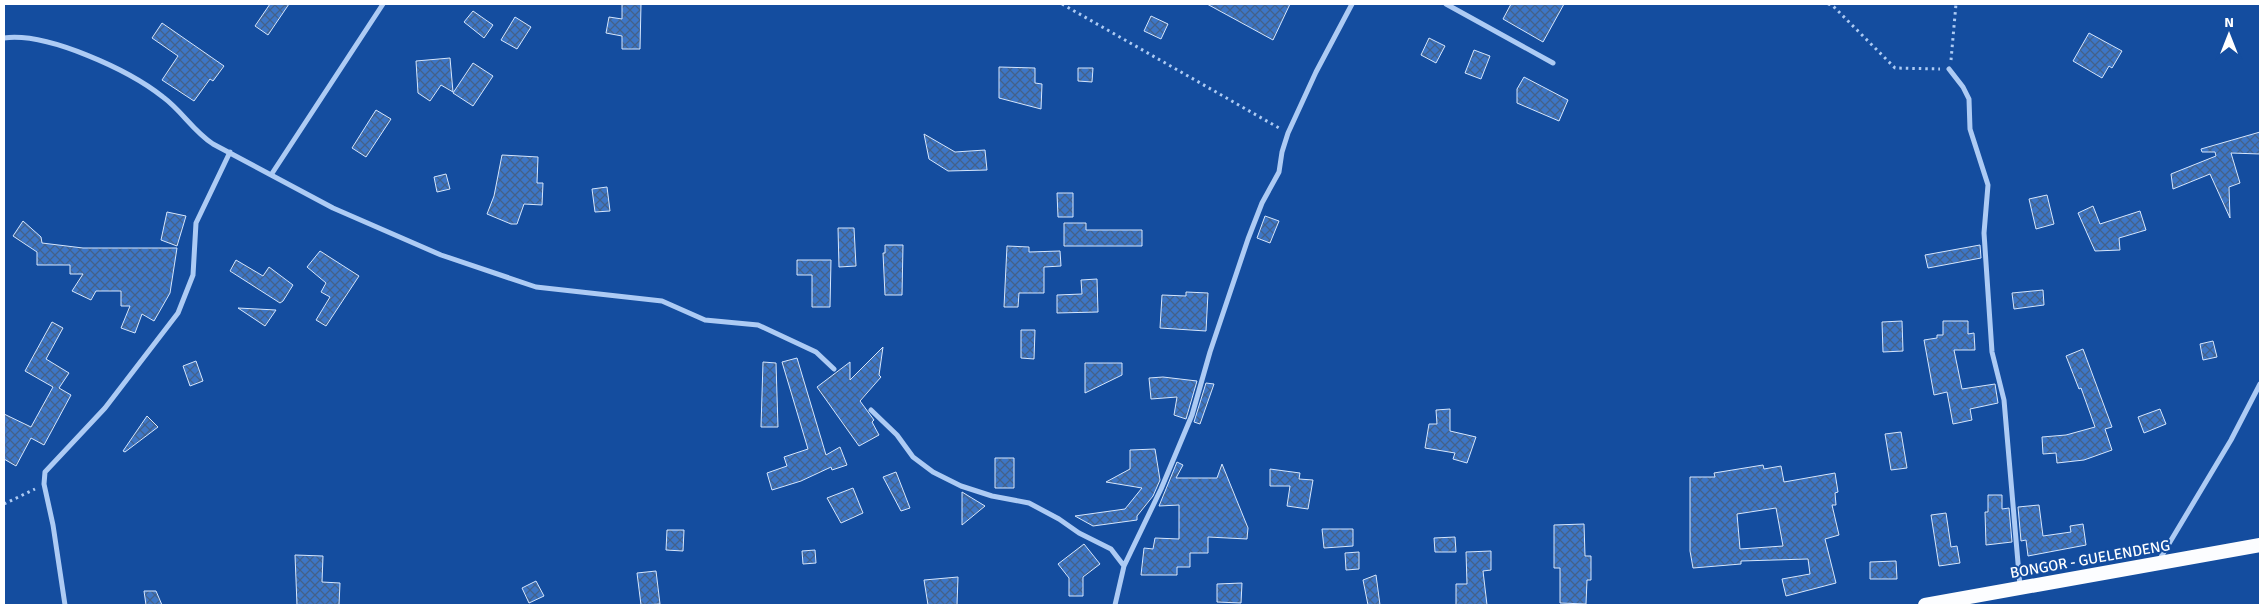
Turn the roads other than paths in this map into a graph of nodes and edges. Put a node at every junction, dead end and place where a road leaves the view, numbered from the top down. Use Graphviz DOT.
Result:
graph roads {
  1 [pos="383,4"];
  2 [pos="1352,4"];
  3 [pos="1446,4"];
  4 [pos="4,38"];
  5 [pos="1553,63"];
  6 [pos="1950,69"];
  7 [pos="230,152"];
  8 [pos="271,175"];
  9 [pos="834,369"];
  10 [pos="2260,384"];
  11 [pos="871,410"];
  12 [pos="2260,545"];
  13 [pos="2157,564"];
  14 [pos="1124,566"];
  15 [pos="2020,587"];
  16 [pos="64,605"];
  17 [pos="1115,605"];
  18 [pos="1925,605"];
  1 -- 8 [label="street"];
  2 -- 14 [label="street"];
  3 -- 5 [label="street"];
  4 -- 7 [label="street"];
  6 -- 15 [label="street"];
  7 -- 8 [label="street"];
  7 -- 16 [label="street"];
  8 -- 9 [label="street"];
  10 -- 13 [label="street"];
  11 -- 14 [label="street"];
  12 -- 13 [label="highway, BONGOR - GUELENDENG"];
  13 -- 15 [label="highway, BONGOR - GUELENDENG"];
  14 -- 17 [label="street"];
  15 -- 18 [label="highway, BONGOR - GUELENDENG"];
}
